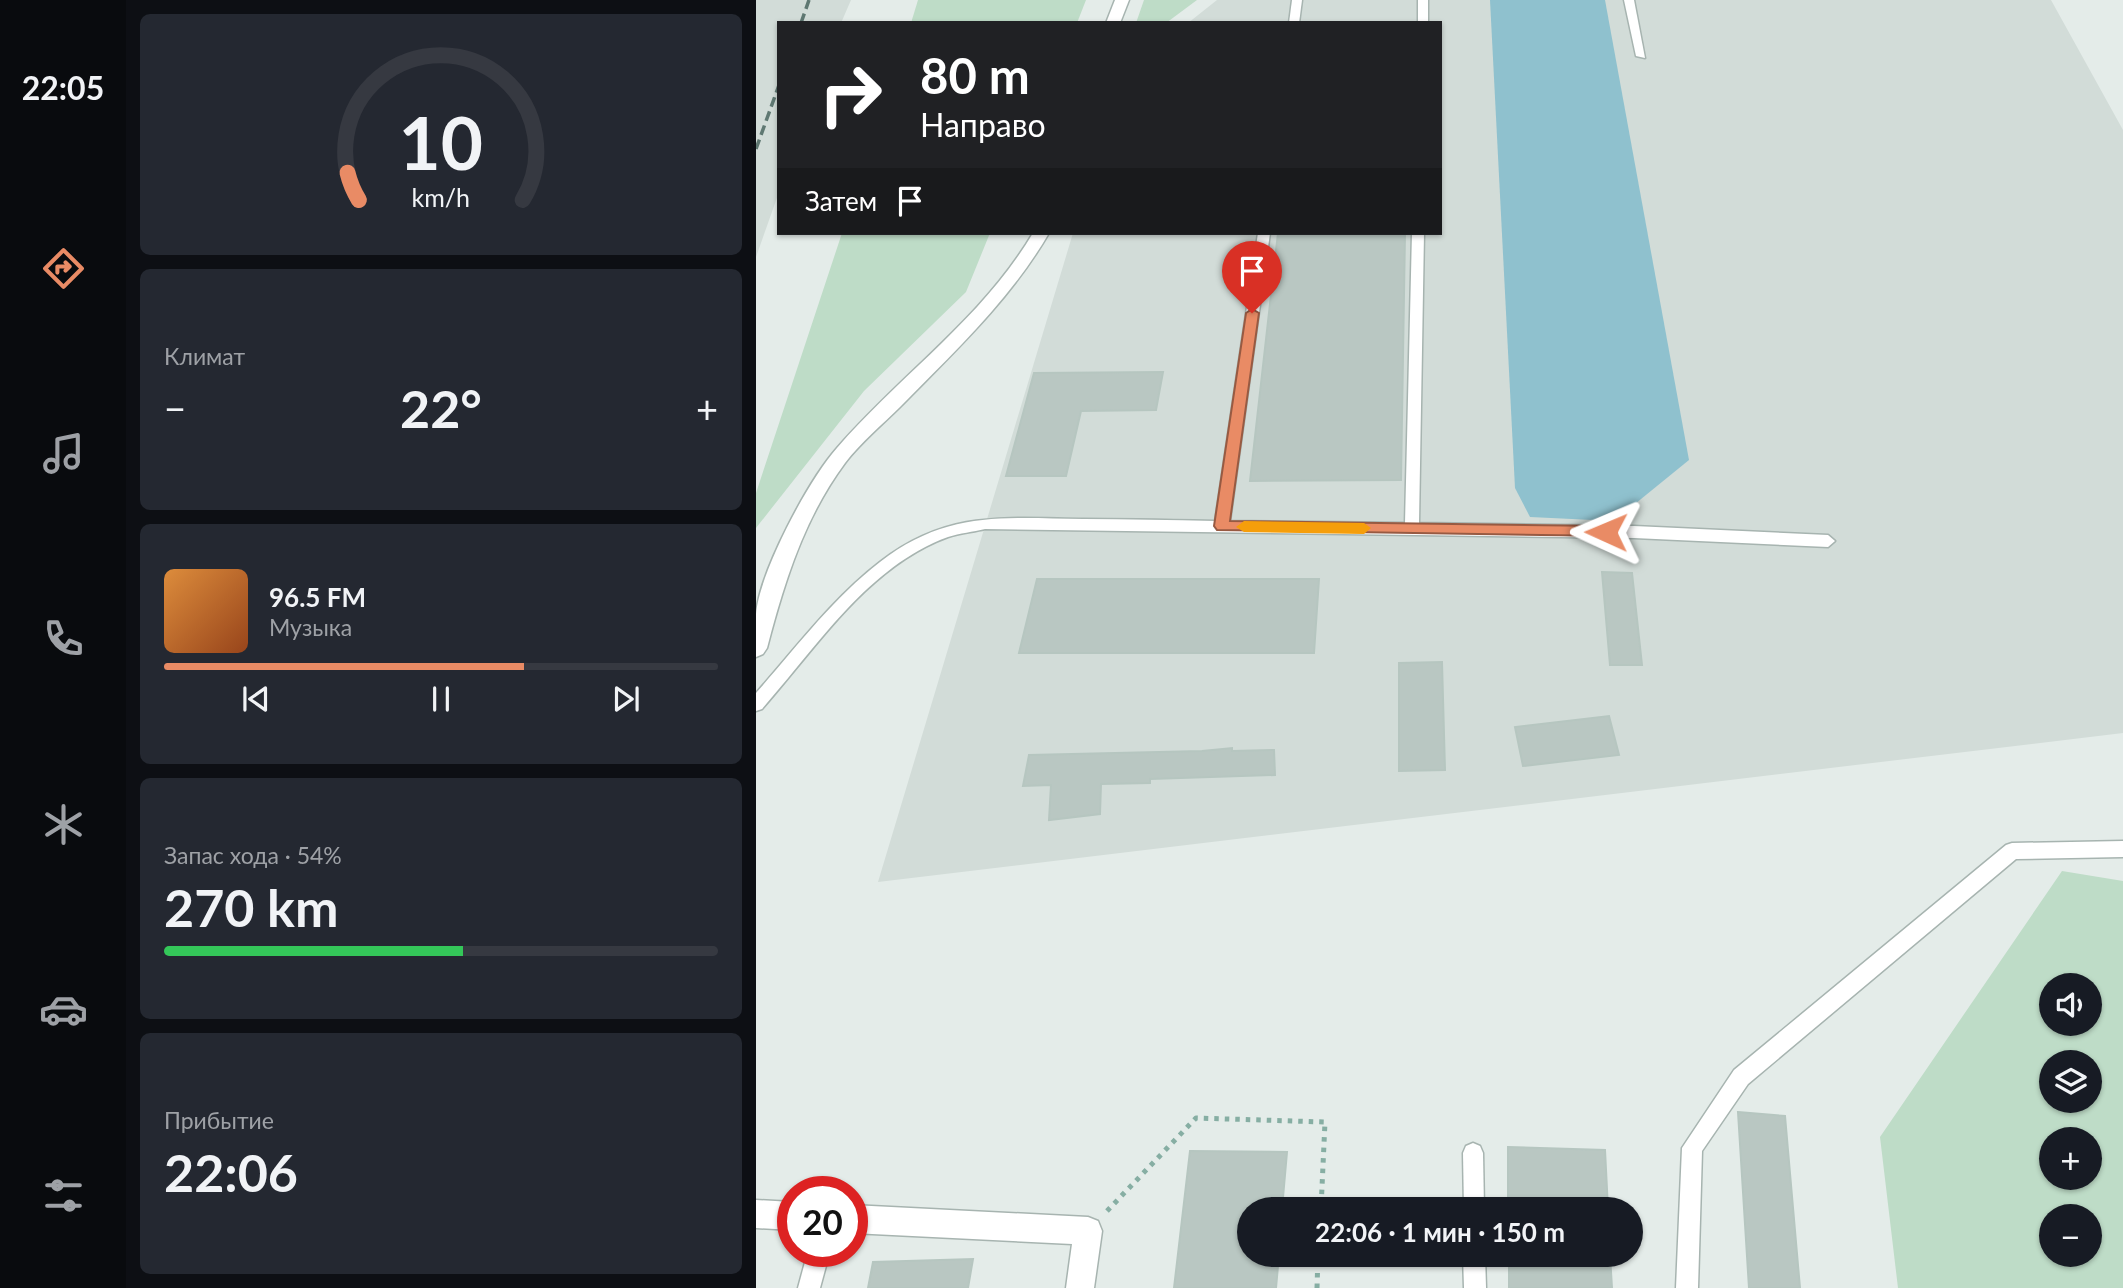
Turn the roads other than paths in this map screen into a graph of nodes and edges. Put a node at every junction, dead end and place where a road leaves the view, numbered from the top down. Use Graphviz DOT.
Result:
graph roads {
  1 [pos="1122,0"];
  2 [pos="1297,0"];
  3 [pos="1423,0"];
  4 [pos="1629,0"];
  5 [pos="1115,21"];
  6 [pos="1294,21"];
  7 [pos="1423,21"];
  8 [pos="1641,56"];
  9 [pos="1040,235"];
  10 [pos="1264,235"];
  11 [pos="1418,235"];
  12 [pos="1222,526"];
  13 [pos="1412,529"];
  14 [pos="1828,541"];
  15 [pos="756,648"];
  16 [pos="756,704"];
  17 [pos="2123,849"];
  18 [pos="1473,1153"];
  19 [pos="1474,1197"];
  20 [pos="756,1214"];
  21 [pos="777,1215"];
  22 [pos="868,1220"];
  23 [pos="815,1267"];
  24 [pos="1475,1267"];
  25 [pos="809,1288"];
  26 [pos="1080,1288"];
  27 [pos="1475,1288"];
  28 [pos="1687,1288"];
  1 -- 5 [label="street"];
  2 -- 6 [label="lane"];
  3 -- 7 [label="lane"];
  4 -- 8 [label="lane"];
  9 -- 15 [label="street"];
  10 -- 12 [label="lane"];
  11 -- 13 [label="lane"];
  12 -- 13 [label="lane"];
  12 -- 16 [label="lane"];
  13 -- 14 [label="lane"];
  17 -- 28 [label="lane"];
  18 -- 19 [label="lane"];
  20 -- 21 [label="street"];
  22 -- 26 [label="street"];
  23 -- 25 [label="lane"];
  24 -- 27 [label="lane"];
}
